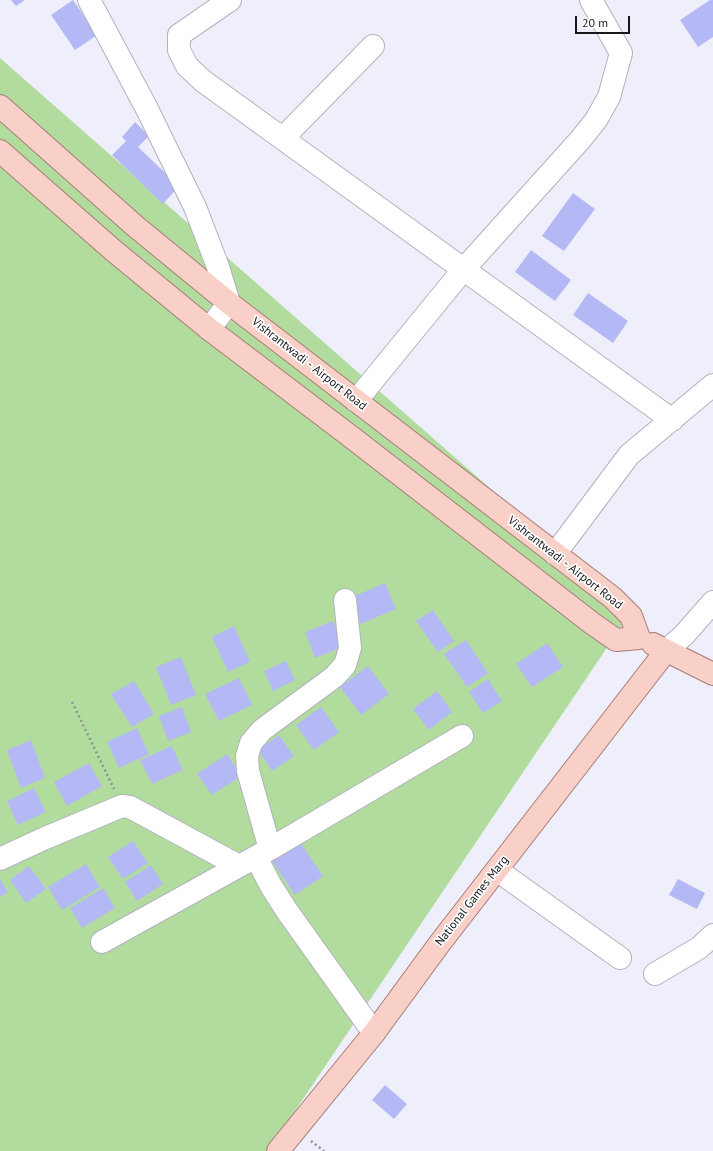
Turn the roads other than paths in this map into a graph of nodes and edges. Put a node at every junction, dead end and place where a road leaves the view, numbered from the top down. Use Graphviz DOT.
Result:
graph roads {
  1 [pos="89,0"];
  2 [pos="230,0"];
  3 [pos="591,0"];
  4 [pos="373,46"];
  5 [pos="0,106"];
  6 [pos="283,138"];
  7 [pos="0,150"];
  8 [pos="463,270"];
  9 [pos="229,303"];
  10 [pos="209,329"];
  11 [pos="713,385"];
  12 [pos="356,401"];
  13 [pos="672,420"];
  14 [pos="555,554"];
  15 [pos="345,600"];
  16 [pos="713,602"];
  17 [pos="639,638"];
  18 [pos="666,651"];
  19 [pos="713,674"];
  20 [pos="462,736"];
  21 [pos="255,857"];
  22 [pos="0,859"];
  23 [pos="497,870"];
  24 [pos="713,935"];
  25 [pos="102,942"];
  26 [pos="620,958"];
  27 [pos="655,974"];
  28 [pos="374,1033"];
  29 [pos="278,1151"];
  1 -- 9 [label="street"];
  2 -- 6 [label="street"];
  3 -- 8 [label="street"];
  4 -- 6 [label="street"];
  5 -- 9 [label="main road, Vishrantwadi - Airport Road"];
  6 -- 8 [label="street"];
  7 -- 10 [label="main road"];
  8 -- 12 [label="street"];
  8 -- 13 [label="street"];
  9 -- 10 [label="street"];
  9 -- 12 [label="main road, Vishrantwadi - Airport Road"];
  10 -- 17 [label="main road"];
  11 -- 13 [label="street"];
  12 -- 14 [label="main road, Vishrantwadi - Airport Road"];
  13 -- 14 [label="street"];
  14 -- 17 [label="main road, Vishrantwadi - Airport Road"];
  15 -- 21 [label="street"];
  16 -- 18 [label="street"];
  17 -- 18 [label="main road"];
  18 -- 19 [label="main road"];
  18 -- 23 [label="main road, National Games Marg"];
  20 -- 21 [label="street"];
  21 -- 22 [label="street"];
  21 -- 25 [label="street"];
  21 -- 28 [label="street"];
  23 -- 26 [label="street"];
  23 -- 28 [label="main road, National Games Marg"];
  24 -- 27 [label="street"];
  28 -- 29 [label="main road, National Games Marg"];
}
